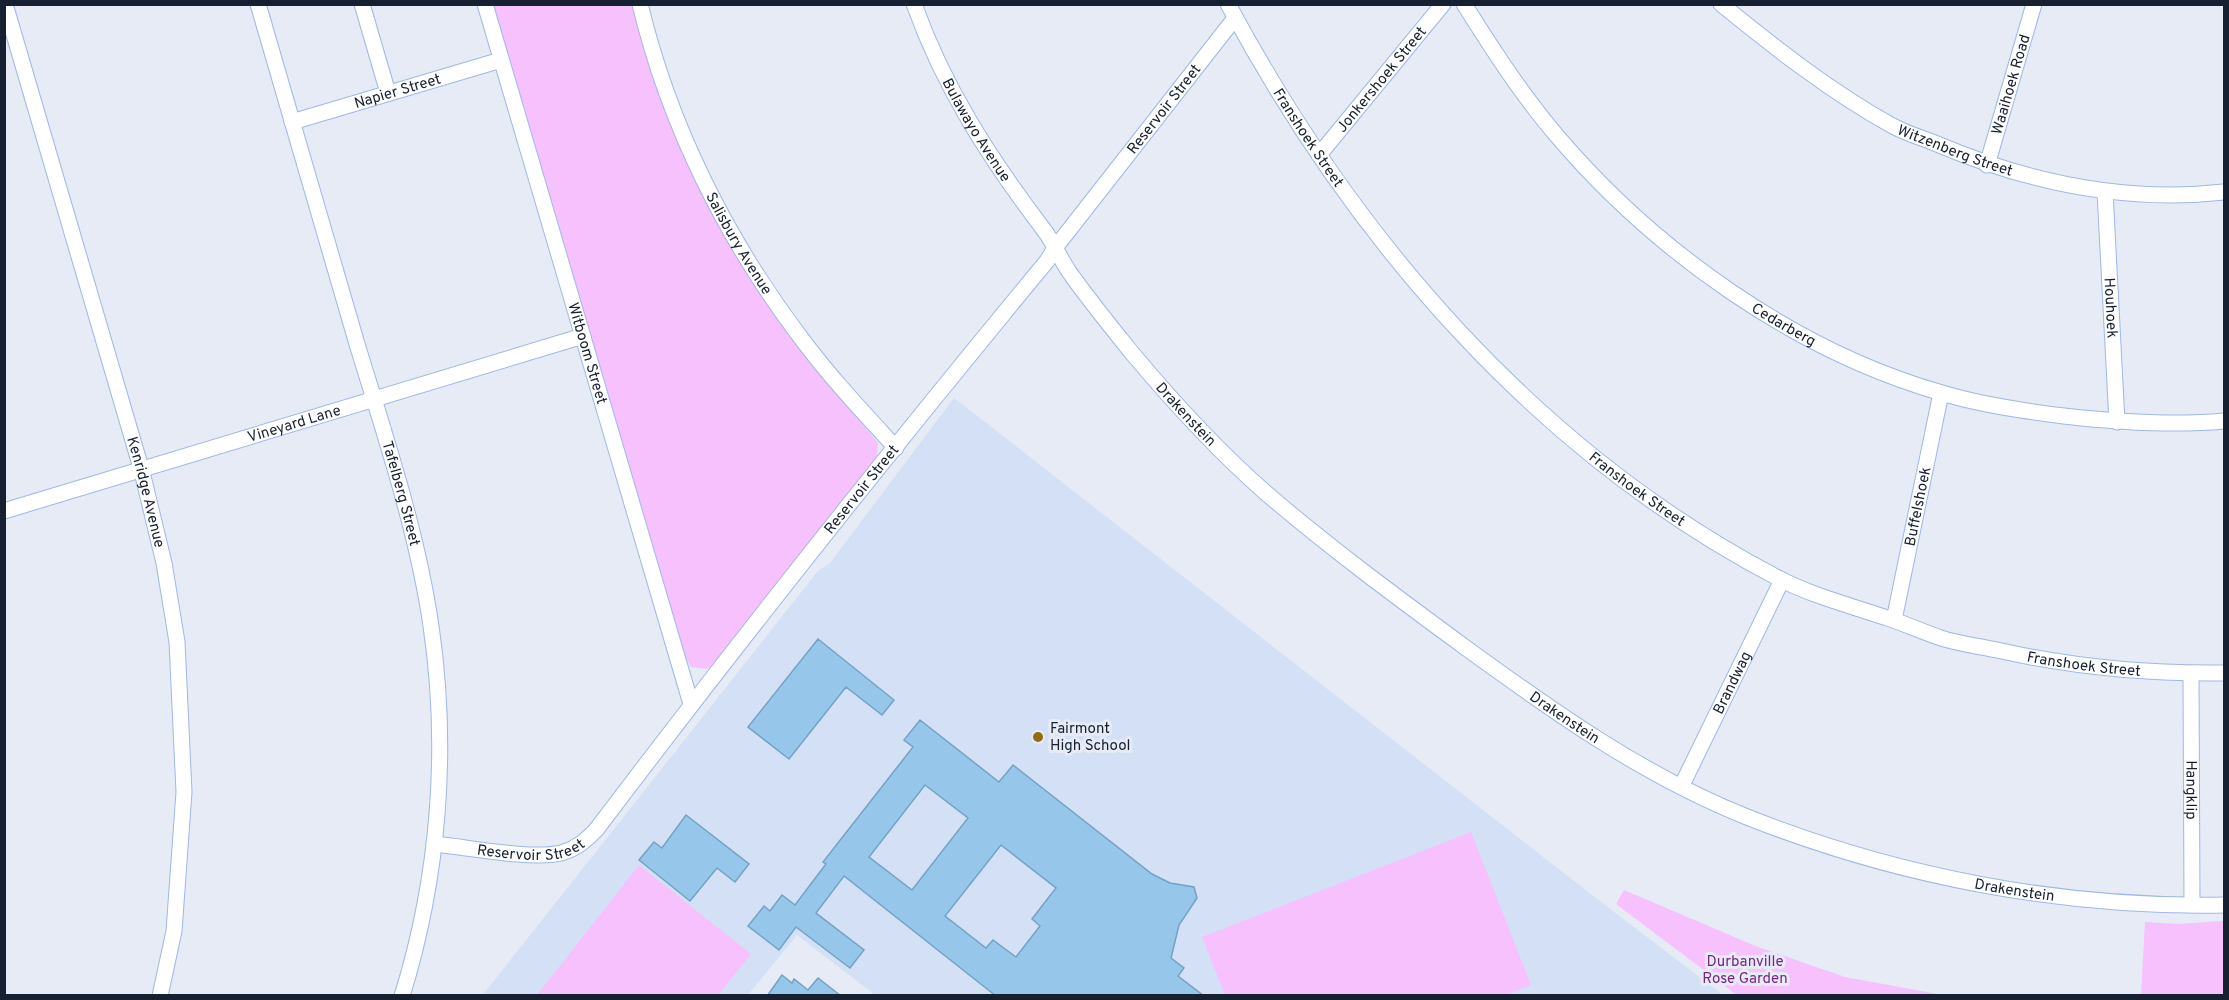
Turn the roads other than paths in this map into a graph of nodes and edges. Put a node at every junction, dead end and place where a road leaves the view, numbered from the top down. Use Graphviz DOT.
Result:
graph roads {
  1 [pos="4,4"];
  2 [pos="258,4"];
  3 [pos="362,4"];
  4 [pos="485,4"];
  5 [pos="640,4"];
  6 [pos="914,4"];
  7 [pos="1443,4"];
  8 [pos="1464,4"];
  9 [pos="1721,4"];
  10 [pos="2034,4"];
  11 [pos="1231,11"];
  12 [pos="501,60"];
  13 [pos="388,93"];
  14 [pos="292,122"];
  15 [pos="1319,155"];
  16 [pos="1987,165"];
  17 [pos="2106,192"];
  18 [pos="2224,192"];
  19 [pos="1055,248"];
  20 [pos="583,336"];
  21 [pos="1941,393"];
  22 [pos="374,400"];
  23 [pos="2224,421"];
  24 [pos="2117,422"];
  25 [pos="896,448"];
  26 [pos="141,468"];
  27 [pos="4,511"];
  28 [pos="1782,580"];
  29 [pos="1894,620"];
  30 [pos="2224,673"];
  31 [pos="2191,674"];
  32 [pos="691,704"];
  33 [pos="1682,785"];
  34 [pos="434,844"];
  35 [pos="2224,905"];
  36 [pos="2192,906"];
  37 [pos="160,996"];
  38 [pos="402,996"];
  1 -- 26 [label="street, Kenridge Avenue"];
  2 -- 14 [label="street, Tafelberg Street"];
  3 -- 13 [label="street"];
  4 -- 12 [label="street, Witboom Street"];
  5 -- 25 [label="street, Salisbury Avenue"];
  6 -- 19 [label="street, Bulawayo Avenue"];
  7 -- 15 [label="street, Jonkershoek Street"];
  8 -- 21 [label="street, Cedarberg"];
  9 -- 16 [label="street, Witzenberg Street"];
  10 -- 16 [label="street, Waaihoek Road"];
  11 -- 15 [label="street, Franshoek Street"];
  11 -- 19 [label="street, Reservoir Street"];
  12 -- 13 [label="street, Napier Street"];
  12 -- 20 [label="street, Witboom Street"];
  13 -- 14 [label="street, Napier Street"];
  14 -- 22 [label="street, Tafelberg Street"];
  15 -- 28 [label="street, Franshoek Street"];
  16 -- 17 [label="street, Witzenberg Street"];
  17 -- 18 [label="street, Witzenberg Street"];
  17 -- 24 [label="street, Houhoek"];
  19 -- 25 [label="street, Reservoir Street"];
  19 -- 33 [label="street, Drakenstein"];
  20 -- 22 [label="street, Vineyard Lane"];
  20 -- 32 [label="street, Witboom Street"];
  21 -- 24 [label="street, Cedarberg"];
  21 -- 29 [label="street, Buffelshoek"];
  22 -- 26 [label="street, Vineyard Lane"];
  22 -- 34 [label="street, Tafelberg Street"];
  23 -- 24 [label="street, Cedarberg"];
  25 -- 32 [label="street, Reservoir Street"];
  26 -- 27 [label="street, Vineyard Lane"];
  26 -- 37 [label="street, Kenridge Avenue"];
  28 -- 29 [label="street, Franshoek Street"];
  28 -- 33 [label="street, Brandwag"];
  29 -- 31 [label="street, Franshoek Street"];
  30 -- 31 [label="street, Franshoek Street"];
  31 -- 36 [label="street, Hangklip"];
  32 -- 34 [label="street, Reservoir Street"];
  33 -- 36 [label="street, Drakenstein"];
  34 -- 38 [label="street, Tafelberg Street"];
  35 -- 36 [label="street, Drakenstein"];
}
